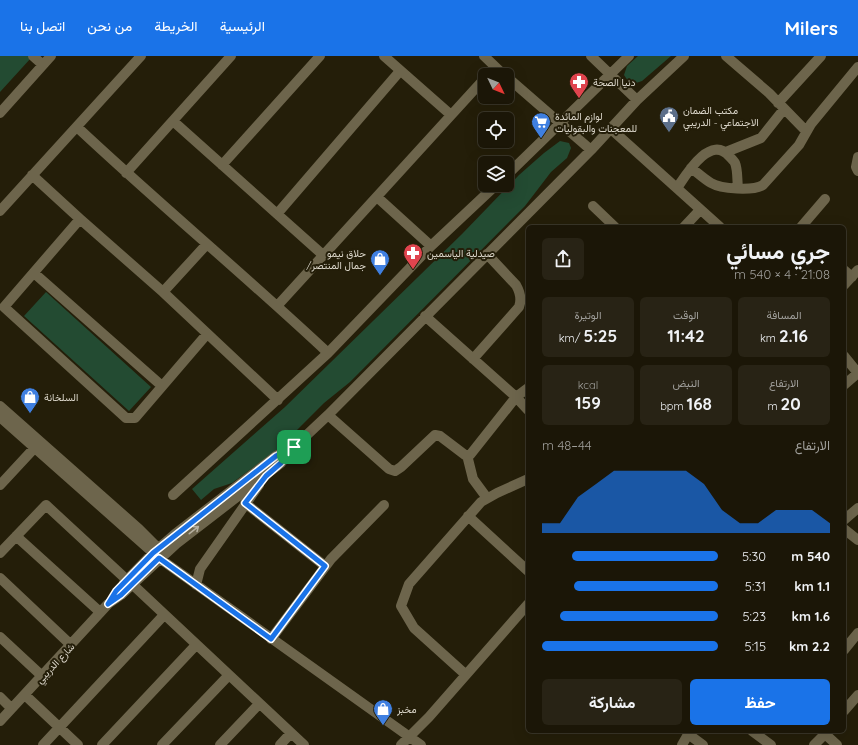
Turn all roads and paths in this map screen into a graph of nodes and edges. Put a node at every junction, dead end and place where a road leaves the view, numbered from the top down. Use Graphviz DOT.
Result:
graph roads {
  1 [pos="33,56"];
  2 [pos="51,56"];
  3 [pos="141,56"];
  4 [pos="231,56"];
  5 [pos="320,56"];
  6 [pos="384,56"];
  7 [pos="484,56"];
  8 [pos="591,56"];
  9 [pos="629,56"];
  10 [pos="684,56"];
  11 [pos="726,56"];
  12 [pos="821,56"];
  13 [pos="43,65"];
  14 [pos="495,67"];
  15 [pos="858,67"];
  16 [pos="400,71"];
  17 [pos="611,74"];
  18 [pos="514,84"];
  19 [pos="478,86"];
  20 [pos="637,100"];
  21 [pos="781,106"];
  22 [pos="0,113"];
  23 [pos="451,115"];
  24 [pos="173,121"];
  25 [pos="560,124"];
  26 [pos="77,127"];
  27 [pos="611,129"];
  28 [pos="806,132"];
  29 [pos="591,150"];
  30 [pos="726,152"];
  31 [pos="858,157"];
  32 [pos="222,165"];
  33 [pos="514,168"];
  34 [pos="691,168"];
  35 [pos="858,171"];
  36 [pos="126,172"];
  37 [pos="32,175"];
  38 [pos="677,188"];
  39 [pos="738,188"];
  40 [pos="489,192"];
  41 [pos="376,197"];
  42 [pos="825,199"];
  43 [pos="593,206"];
  44 [pos="1,207"];
  45 [pos="700,210"];
  46 [pos="277,214"];
  47 [pos="80,219"];
  48 [pos="613,225"];
  49 [pos="686,225"];
  50 [pos="718,225"];
  51 [pos="803,225"];
  52 [pos="206,244"];
  53 [pos="431,246"];
  54 [pos="487,254"];
  55 [pos="323,255"];
  56 [pos="34,273"];
  57 [pos="851,273"];
  58 [pos="846,282"];
  59 [pos="163,292"];
  60 [pos="278,305"];
  61 [pos="2,310"];
  62 [pos="425,316"];
  63 [pos="207,334"];
  64 [pos="328,353"];
  65 [pos="846,358"];
  66 [pos="473,359"];
  67 [pos="858,373"];
  68 [pos="846,384"];
  69 [pos="162,386"];
  70 [pos="526,390"];
  71 [pos="516,397"];
  72 [pos="278,400"];
  73 [pos="0,406"];
  74 [pos="526,408"];
  75 [pos="328,415"];
  76 [pos="0,417"];
  77 [pos="37,445"];
  78 [pos="294,447"];
  79 [pos="467,455"];
  80 [pos="266,476"];
  81 [pos="526,480"];
  82 [pos="0,486"];
  83 [pos="173,495"];
  84 [pos="486,498"];
  85 [pos="245,503"];
  86 [pos="384,505"];
  87 [pos="858,508"];
  88 [pos="468,516"];
  89 [pos="846,518"];
  90 [pos="846,530"];
  91 [pos="16,536"];
  92 [pos="858,540"];
  93 [pos="0,553"];
  94 [pos="159,553"];
  95 [pos="325,566"];
  96 [pos="526,568"];
  97 [pos="0,578"];
  98 [pos="129,582"];
  99 [pos="196,585"];
  100 [pos="526,606"];
  101 [pos="100,612"];
  102 [pos="164,615"];
  103 [pos="858,633"];
  104 [pos="0,637"];
  105 [pos="271,639"];
  106 [pos="71,645"];
  107 [pos="196,645"];
  108 [pos="846,648"];
  109 [pos="465,674"];
  110 [pos="229,675"];
  111 [pos="42,676"];
  112 [pos="25,694"];
  113 [pos="858,696"];
  114 [pos="0,697"];
  115 [pos="260,704"];
  116 [pos="11,708"];
  117 [pos="846,709"];
  118 [pos="0,721"];
  119 [pos="59,727"];
  120 [pos="291,733"];
  121 [pos="689,733"];
  122 [pos="755,733"];
  123 [pos="823,733"];
  124 [pos="825,733"];
  125 [pos="410,736"];
  126 [pos="43,745"];
  127 [pos="78,745"];
  128 [pos="102,745"];
  129 [pos="162,745"];
  130 [pos="220,745"];
  131 [pos="280,745"];
  132 [pos="304,745"];
  133 [pos="401,745"];
  134 [pos="421,745"];
  135 [pos="682,745"];
  136 [pos="703,745"];
  137 [pos="771,745"];
  138 [pos="814,745"];
  139 [pos="837,745"];
  1 -- 13 [label="street"];
  2 -- 13 [label="street"];
  3 -- 26 [label="street"];
  4 -- 24 [label="street"];
  5 -- 32 [label="street"];
  6 -- 16 [label="street"];
  7 -- 14 [label="street"];
  8 -- 17 [label="street"];
  9 -- 17 [label="street"];
  10 -- 20 [label="street"];
  11 -- 21 [label="street"];
  12 -- 21 [label="street"];
  13 -- 22 [label="street"];
  15 -- 28 [label="street"];
  16 -- 23 [label="street"];
  16 -- 46 [label="street"];
  17 -- 20 [label="street"];
  17 -- 25 [label="street"];
  18 -- 25 [label="street"];
  19 -- 23 [label="street"];
  20 -- 27 [label="street"];
  21 -- 28 [label="street"];
  21 -- 30 [label="street"];
  23 -- 41 [label="street"];
  24 -- 32 [label="street"];
  24 -- 36 [label="street"];
  25 -- 29 [label="street"];
  25 -- 33 [label="street"];
  26 -- 36 [label="street"];
  26 -- 37 [label="street"];
  27 -- 29 [label="street"];
  27 -- 38 [label="street"];
  28 -- 39 [label="street"];
  29 -- 54 [label="street"];
  30 -- 34 [label="street"];
  30 -- 39 [label="street"];
  31 -- 35 [label="street"];
  32 -- 46 [label="street"];
  34 -- 38 [label="street"];
  34 -- 39 [label="street"];
  36 -- 52 [label="street"];
  37 -- 44 [label="street"];
  37 -- 47 [label="street"];
  38 -- 45 [label="street"];
  40 -- 53 [label="street"];
  41 -- 53 [label="street"];
  41 -- 55 [label="street"];
  42 -- 51 [label="street"];
  43 -- 48 [label="street"];
  45 -- 49 [label="street"];
  45 -- 50 [label="street"];
  46 -- 55 [label="street"];
  47 -- 56 [label="street"];
  47 -- 59 [label="street"];
  52 -- 59 [label="street"];
  52 -- 60 [label="street"];
  53 -- 64 [label="street"];
  54 -- 62 [label="street"];
  54 -- 66 [label="street"];
  55 -- 60 [label="street"];
  56 -- 61 [label="street"];
  56 -- 69 [label="street"];
  57 -- 58 [label="street"];
  59 -- 63 [label="street"];
  60 -- 64 [label="street"];
  61 -- 69 [label="street"];
  62 -- 66 [label="street"];
  62 -- 75 [label="street"];
  63 -- 69 [label="street"];
  63 -- 72 [label="street"];
  64 -- 72 [label="street"];
  65 -- 67 [label="street"];
  66 -- 71 [label="street"];
  67 -- 68 [label="street"];
  70 -- 71 [label="street"];
  71 -- 74 [label="street"];
  71 -- 79 [label="street"];
  72 -- 83 [label="street"];
  73 -- 77 [label="street"];
  75 -- 78 [label="street"];
  75 -- 79 [label="street"];
  76 -- 77 [label="street"];
  77 -- 82 [label="street"];
  77 -- 94 [label="street"];
  78 -- 80 [label="street"];
  78 -- 94 [label="street"];
  79 -- 84 [label="street"];
  80 -- 85 [label="street"];
  94 -- 80 [label="street, one-way"];
  81 -- 84 [label="street"];
  84 -- 88 [label="street"];
  85 -- 95 [label="street"];
  85 -- 99 [label="street"];
  86 -- 95 [label="street"];
  87 -- 89 [label="street"];
  88 -- 96 [label="street"];
  88 -- 109 [label="street"];
  90 -- 92 [label="street"];
  91 -- 93 [label="street"];
  91 -- 98 [label="street"];
  91 -- 101 [label="street"];
  94 -- 98 [label="street, شارع الدريبي"];
  94 -- 99 [label="street"];
  95 -- 105 [label="street"];
  97 -- 106 [label="street"];
  98 -- 101 [label="street, شارع الدريبي"];
  98 -- 102 [label="street"];
  99 -- 105 [label="street"];
  100 -- 109 [label="street"];
  101 -- 106 [label="street, شارع الدريبي"];
  102 -- 107 [label="street"];
  102 -- 119 [label="street"];
  103 -- 108 [label="street"];
  104 -- 111 [label="street"];
  105 -- 125 [label="street"];
  106 -- 111 [label="street, شارع الدريبي"];
  107 -- 110 [label="street"];
  107 -- 128 [label="street"];
  109 -- 125 [label="street"];
  110 -- 115 [label="street"];
  110 -- 129 [label="street"];
  111 -- 112 [label="street, شارع الدريبي"];
  112 -- 116 [label="street, شارع الدريبي"];
  112 -- 119 [label="street"];
  113 -- 117 [label="street"];
  114 -- 116 [label="street"];
  115 -- 120 [label="street"];
  115 -- 130 [label="street"];
  116 -- 118 [label="street, شارع الدريبي"];
  119 -- 126 [label="street"];
  119 -- 127 [label="street"];
  120 -- 131 [label="street"];
  120 -- 132 [label="street"];
  121 -- 135 [label="street"];
  121 -- 136 [label="street"];
  122 -- 137 [label="street"];
  123 -- 138 [label="street"];
  124 -- 139 [label="street"];
  125 -- 133 [label="street"];
  125 -- 134 [label="street"];
}
